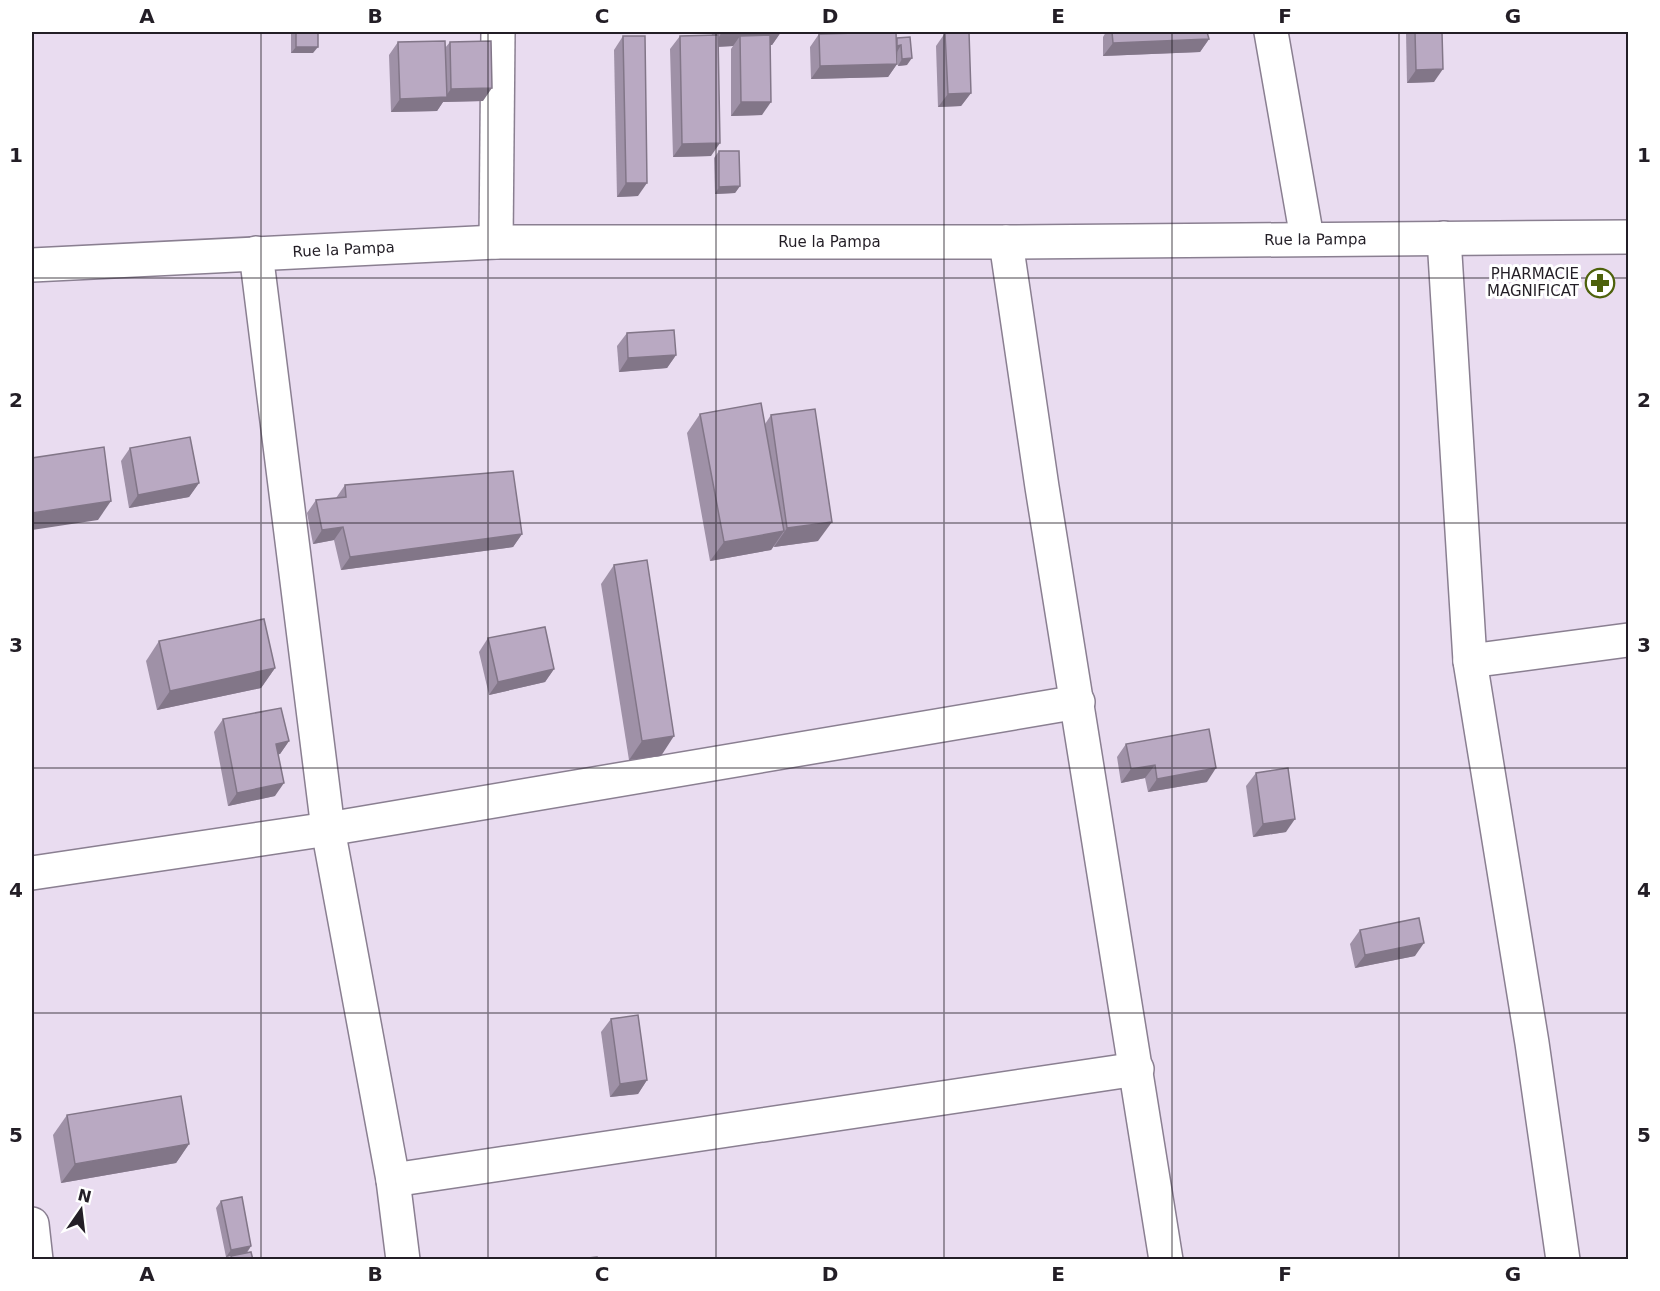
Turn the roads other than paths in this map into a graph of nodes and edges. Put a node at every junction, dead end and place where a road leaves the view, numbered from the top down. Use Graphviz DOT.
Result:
graph roads {
  1 [pos="498,32"];
  2 [pos="1271,32"];
  3 [pos="1629,237"];
  4 [pos="1307,238"];
  5 [pos="1444,238"];
  6 [pos="496,242"];
  7 [pos="1006,242"];
  8 [pos="256,253"];
  9 [pos="32,265"];
  10 [pos="1629,640"];
  11 [pos="1470,661"];
  12 [pos="1078,702"];
  13 [pos="328,829"];
  14 [pos="32,873"];
  15 [pos="1137,1069"];
  16 [pos="393,1180"];
  17 [pos="32,1224"];
  18 [pos="36,1260"];
  19 [pos="403,1260"];
  20 [pos="1166,1260"];
  21 [pos="1563,1260"];
  1 -- 6 [label="street"];
  2 -- 4 [label="street"];
  3 -- 5 [label="street, Rue la Pampa"];
  4 -- 5 [label="street, Rue la Pampa"];
  4 -- 7 [label="street, Rue la Pampa"];
  5 -- 11 [label="street"];
  6 -- 7 [label="street, Rue la Pampa"];
  6 -- 8 [label="street, Rue la Pampa"];
  7 -- 12 [label="street"];
  8 -- 9 [label="street, Rue la Pampa"];
  8 -- 13 [label="street"];
  10 -- 11 [label="street"];
  11 -- 21 [label="street"];
  12 -- 13 [label="street"];
  12 -- 15 [label="street"];
  13 -- 14 [label="street"];
  13 -- 16 [label="street"];
  15 -- 16 [label="street"];
  15 -- 20 [label="street"];
  16 -- 19 [label="street"];
  17 -- 18 [label="street"];
}
